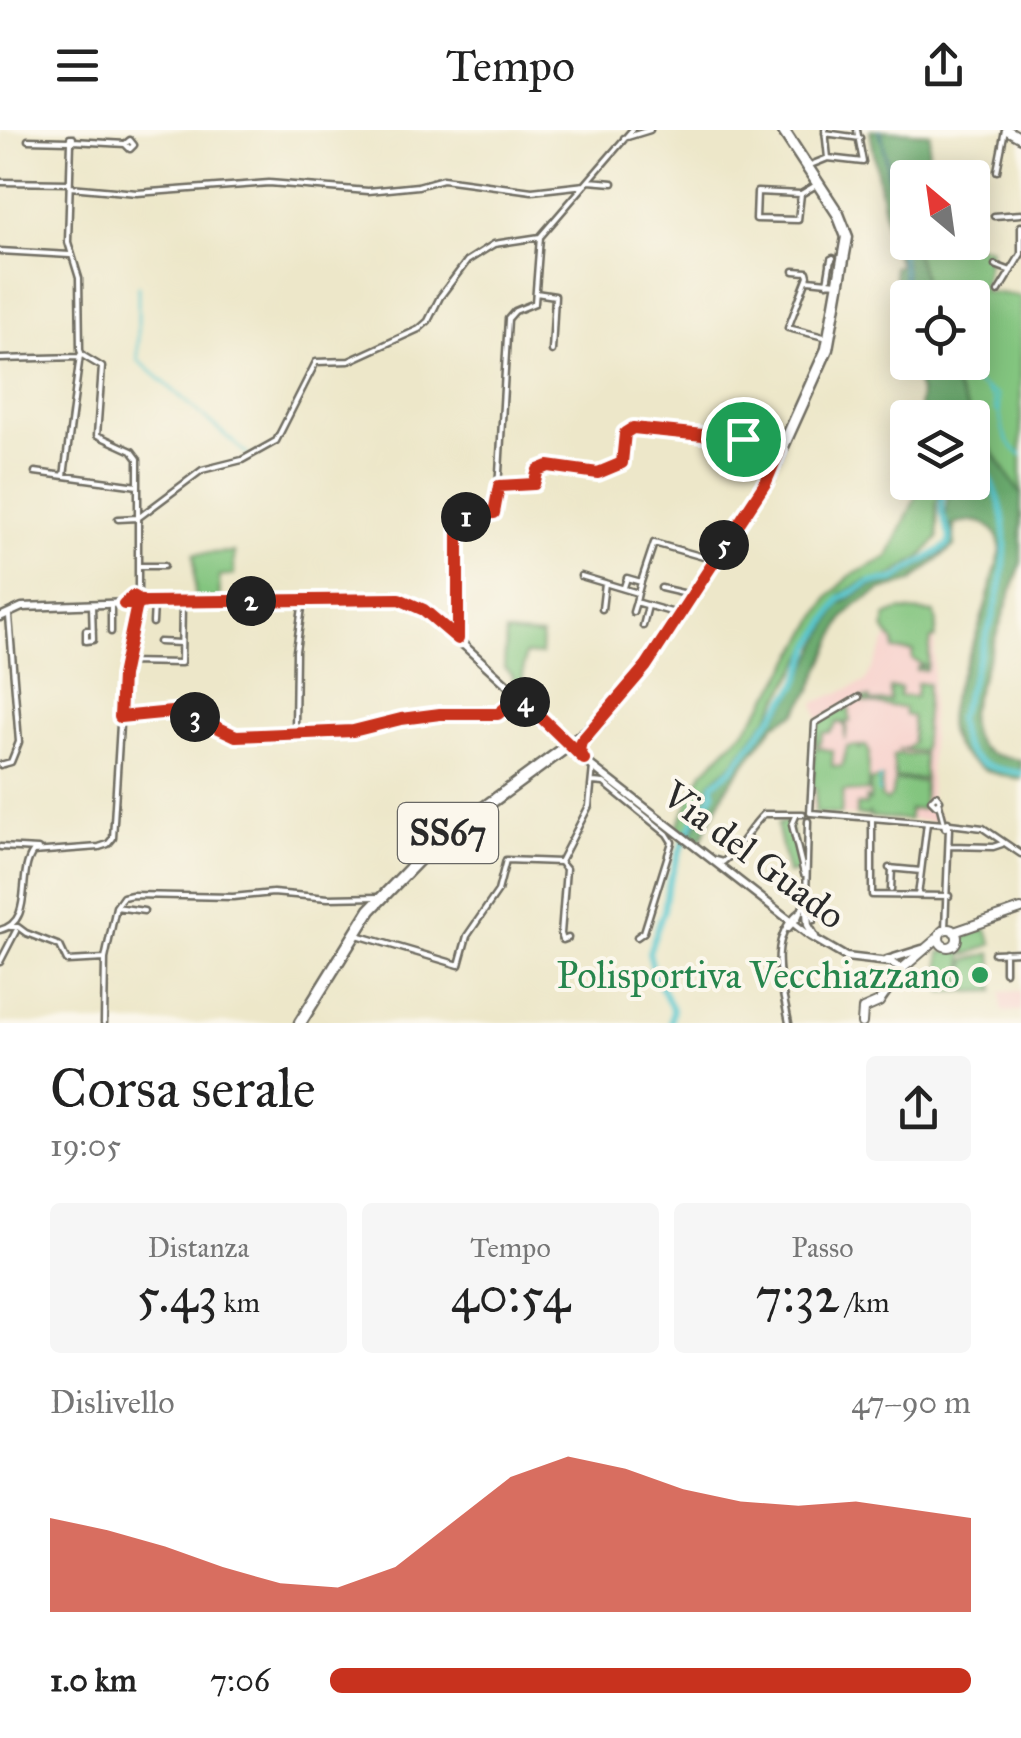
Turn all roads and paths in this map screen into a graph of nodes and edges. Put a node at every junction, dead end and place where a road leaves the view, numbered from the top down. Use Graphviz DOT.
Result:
graph roads {
  1 [pos="72,130"];
  2 [pos="632,130"];
  3 [pos="650,130"];
  4 [pos="783,130"];
  5 [pos="856,130"];
  6 [pos="1006,130"];
  7 [pos="825,132"];
  8 [pos="624,138"];
  9 [pos="860,138"];
  10 [pos="1021,138"];
  11 [pos="28,140"];
  12 [pos="71,140"];
  13 [pos="125,144"];
  14 [pos="828,158"];
  15 [pos="807,166"];
  16 [pos="998,171"];
  17 [pos="0,182"];
  18 [pos="587,183"];
  19 [pos="613,183"];
  20 [pos="818,184"];
  21 [pos="70,185"];
  22 [pos="801,194"];
  23 [pos="1021,214"];
  24 [pos="994,216"];
  25 [pos="1021,226"];
  26 [pos="540,237"];
  27 [pos="0,251"];
  28 [pos="70,255"];
  29 [pos="995,265"];
  30 [pos="794,271"];
  31 [pos="1011,271"];
  32 [pos="1007,276"];
  33 [pos="806,280"];
  34 [pos="833,284"];
  35 [pos="1005,290"];
  36 [pos="998,292"];
  37 [pos="536,293"];
  38 [pos="829,338"];
  39 [pos="552,351"];
  40 [pos="80,354"];
  41 [pos="0,358"];
  42 [pos="779,451"];
  43 [pos="35,472"];
  44 [pos="64,476"];
  45 [pos="138,486"];
  46 [pos="499,486"];
  47 [pos="138,518"];
  48 [pos="118,519"];
  49 [pos="714,560"];
  50 [pos="138,566"];
  51 [pos="164,566"];
  52 [pos="581,576"];
  53 [pos="641,582"];
  54 [pos="606,583"];
  55 [pos="624,588"];
  56 [pos="662,588"];
  57 [pos="638,592"];
  58 [pos="691,595"];
  59 [pos="137,600"];
  60 [pos="303,600"];
  61 [pos="636,602"];
  62 [pos="182,603"];
  63 [pos="111,605"];
  64 [pos="92,606"];
  65 [pos="648,606"];
  66 [pos="602,609"];
  67 [pos="9,611"];
  68 [pos="633,612"];
  69 [pos="678,614"];
  70 [pos="0,617"];
  71 [pos="153,623"];
  72 [pos="643,626"];
  73 [pos="93,630"];
  74 [pos="111,632"];
  75 [pos="458,639"];
  76 [pos="159,642"];
  77 [pos="182,643"];
  78 [pos="126,662"];
  79 [pos="519,696"];
  80 [pos="859,697"];
  81 [pos="120,717"];
  82 [pos="295,732"];
  83 [pos="571,746"];
  84 [pos="0,765"];
  85 [pos="593,766"];
  86 [pos="593,782"];
  87 [pos="806,816"];
  88 [pos="872,819"];
  89 [pos="943,821"];
  90 [pos="927,823"];
  91 [pos="999,843"];
  92 [pos="949,846"];
  93 [pos="0,847"];
  94 [pos="38,849"];
  95 [pos="1021,854"];
  96 [pos="712,859"];
  97 [pos="560,862"];
  98 [pos="921,871"];
  99 [pos="806,881"];
  100 [pos="891,890"];
  101 [pos="918,896"];
  102 [pos="948,896"];
  103 [pos="381,897"];
  104 [pos="806,898"];
  105 [pos="116,908"];
  106 [pos="1021,909"];
  107 [pos="144,911"];
  108 [pos="20,916"];
  109 [pos="814,920"];
  110 [pos="792,922"];
  111 [pos="10,927"];
  112 [pos="18,927"];
  113 [pos="0,930"];
  114 [pos="948,933"];
  115 [pos="353,934"];
  116 [pos="637,937"];
  117 [pos="568,938"];
  118 [pos="818,942"];
  119 [pos="919,952"];
  120 [pos="1005,952"];
  121 [pos="1021,952"];
  122 [pos="994,953"];
  123 [pos="105,959"];
  124 [pos="2,960"];
  125 [pos="885,961"];
  126 [pos="903,968"];
  127 [pos="0,970"];
  128 [pos="1005,972"];
  129 [pos="891,984"];
  130 [pos="104,1023"];
  131 [pos="300,1023"];
  132 [pos="790,1023"];
  133 [pos="862,1023"];
  1 -- 12 [label="street"];
  2 -- 8 [label="street"];
  3 -- 8 [label="street"];
  4 -- 15 [label="main road"];
  5 -- 9 [label="street"];
  6 -- 10 [label="main road"];
  6 -- 16 [label="street"];
  7 -- 9 [label="street"];
  7 -- 14 [label="street"];
  8 -- 18 [label="street"];
  9 -- 14 [label="street"];
  11 -- 12 [label="street"];
  12 -- 13 [label="street"];
  12 -- 21 [label="street"];
  14 -- 15 [label="street"];
  15 -- 20 [label="main road"];
  17 -- 21 [label="street"];
  18 -- 19 [label="street"];
  18 -- 21 [label="street"];
  18 -- 26 [label="street"];
  20 -- 22 [label="street"];
  20 -- 34 [label="main road"];
  21 -- 28 [label="street"];
  22 -- 22 [label="street"];
  23 -- 24 [label="street"];
  25 -- 31 [label="street"];
  26 -- 37 [label="street"];
  26 -- 47 [label="street"];
  27 -- 28 [label="street"];
  28 -- 40 [label="street"];
  29 -- 31 [label="street"];
  30 -- 33 [label="street"];
  31 -- 32 [label="street"];
  32 -- 35 [label="street"];
  32 -- 36 [label="street"];
  33 -- 34 [label="street"];
  33 -- 38 [label="street"];
  34 -- 38 [label="main road"];
  37 -- 39 [label="street"];
  37 -- 46 [label="street"];
  38 -- 42 [label="main road, SS67"];
  40 -- 41 [label="street"];
  40 -- 44 [label="street"];
  40 -- 45 [label="street"];
  42 -- 46 [label="street"];
  42 -- 49 [label="main road, SS67"];
  43 -- 44 [label="street"];
  44 -- 45 [label="street"];
  45 -- 47 [label="street"];
  46 -- 75 [label="street"];
  47 -- 48 [label="street"];
  47 -- 50 [label="street"];
  49 -- 53 [label="street"];
  49 -- 58 [label="main road, SS67"];
  50 -- 51 [label="street"];
  50 -- 59 [label="street"];
  52 -- 54 [label="street"];
  53 -- 55 [label="street"];
  53 -- 57 [label="street"];
  54 -- 55 [label="street"];
  54 -- 66 [label="street"];
  55 -- 57 [label="street"];
  56 -- 58 [label="street"];
  57 -- 61 [label="street"];
  58 -- 69 [label="main road, SS67"];
  59 -- 62 [label="street"];
  59 -- 63 [label="street"];
  59 -- 71 [label="street"];
  59 -- 78 [label="street"];
  60 -- 62 [label="street"];
  60 -- 75 [label="street"];
  60 -- 82 [label="street"];
  61 -- 65 [label="street"];
  61 -- 68 [label="street"];
  62 -- 77 [label="street"];
  63 -- 64 [label="street"];
  63 -- 74 [label="street"];
  64 -- 67 [label="street"];
  64 -- 73 [label="street"];
  65 -- 69 [label="street"];
  65 -- 72 [label="street"];
  67 -- 70 [label="street"];
  67 -- 84 [label="street"];
  69 -- 83 [label="main road, SS67"];
  75 -- 79 [label="street"];
  76 -- 77 [label="street"];
  77 -- 78 [label="street"];
  78 -- 81 [label="street"];
  79 -- 82 [label="street"];
  79 -- 83 [label="street"];
  80 -- 87 [label="street"];
  81 -- 82 [label="street"];
  81 -- 94 [label="street"];
  83 -- 85 [label="street, Via del Guado"];
  83 -- 103 [label="main road, SS67"];
  85 -- 86 [label="street"];
  85 -- 96 [label="street, Via del Guado"];
  86 -- 97 [label="street"];
  86 -- 116 [label="street, Via del Guado"];
  87 -- 88 [label="street"];
  87 -- 96 [label="street"];
  87 -- 99 [label="street"];
  87 -- 99 [label="street"];
  88 -- 90 [label="street"];
  88 -- 101 [label="street"];
  89 -- 90 [label="street"];
  89 -- 91 [label="street"];
  89 -- 92 [label="street"];
  90 -- 98 [label="street"];
  91 -- 92 [label="street"];
  91 -- 95 [label="street"];
  92 -- 102 [label="street"];
  93 -- 94 [label="street"];
  94 -- 108 [label="street"];
  96 -- 110 [label="street, Via del Guado"];
  97 -- 115 [label="street"];
  97 -- 117 [label="street"];
  98 -- 100 [label="street"];
  98 -- 101 [label="street"];
  99 -- 104 [label="street"];
  101 -- 102 [label="street"];
  102 -- 114 [label="street"];
  103 -- 105 [label="street"];
  103 -- 115 [label="main road, SS67"];
  104 -- 109 [label="street"];
  104 -- 110 [label="street"];
  104 -- 118 [label="street"];
  105 -- 107 [label="street"];
  105 -- 123 [label="street"];
  106 -- 114 [label="main road"];
  108 -- 111 [label="street"];
  108 -- 112 [label="street"];
  110 -- 118 [label="street, Via del Guado"];
  110 -- 132 [label="street"];
  111 -- 112 [label="street"];
  111 -- 113 [label="street"];
  112 -- 123 [label="street"];
  112 -- 124 [label="street"];
  114 -- 119 [label="main road"];
  115 -- 131 [label="main road, SS67"];
  118 -- 125 [label="street, Via del Guado"];
  119 -- 125 [label="street"];
  119 -- 126 [label="main road"];
  120 -- 121 [label="street"];
  120 -- 122 [label="street"];
  120 -- 128 [label="street"];
  123 -- 130 [label="street"];
  124 -- 127 [label="street"];
  125 -- 126 [label="street"];
  125 -- 129 [label="street"];
  126 -- 129 [label="main road"];
  129 -- 133 [label="main road"];
}
